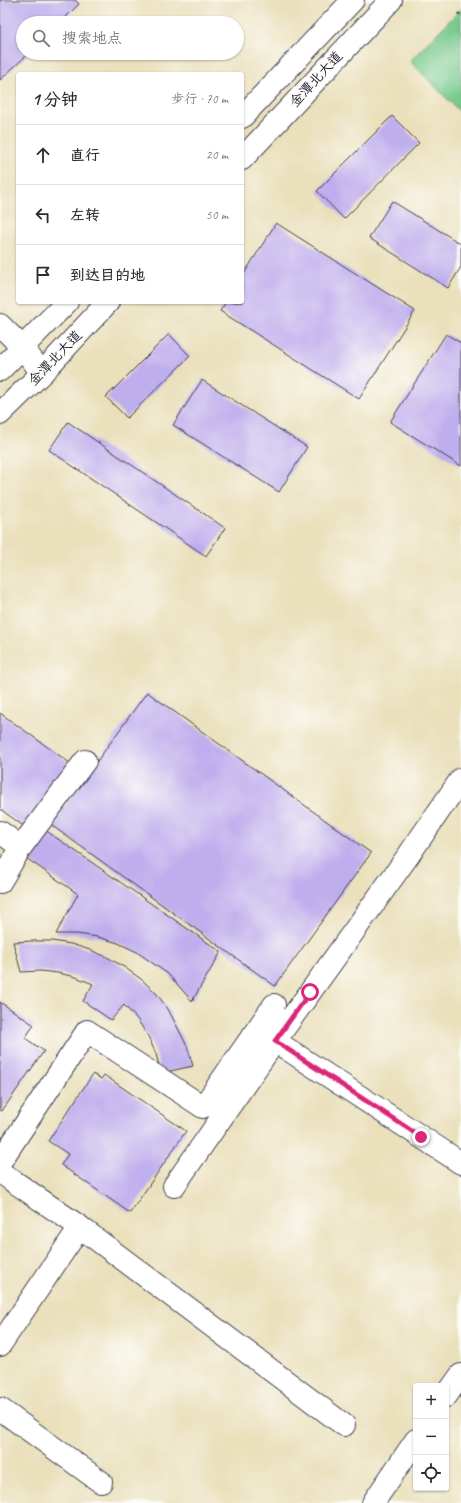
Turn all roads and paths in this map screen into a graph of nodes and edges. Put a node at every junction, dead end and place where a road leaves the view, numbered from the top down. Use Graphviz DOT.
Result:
graph roads {
  1 [pos="353,0"];
  2 [pos="391,0"];
  3 [pos="458,13"];
  4 [pos="461,17"];
  5 [pos="244,115"];
  6 [pos="244,157"];
  7 [pos="65,304"];
  8 [pos="106,304"];
  9 [pos="0,325"];
  10 [pos="23,348"];
  11 [pos="0,370"];
  12 [pos="42,373"];
  13 [pos="0,414"];
  14 [pos="85,761"];
  15 [pos="461,779"];
  16 [pos="0,832"];
  17 [pos="21,847"];
  18 [pos="0,882"];
  19 [pos="274,1005"];
  20 [pos="275,1041"];
  21 [pos="0,1162"];
  22 [pos="461,1163"];
  23 [pos="0,1172"];
  24 [pos="174,1186"];
  25 [pos="80,1227"];
  26 [pos="0,1345"];
  27 [pos="461,1374"];
  28 [pos="449,1392"];
  29 [pos="0,1409"];
  30 [pos="344,1425"];
  31 [pos="413,1444"];
  32 [pos="101,1482"];
  33 [pos="373,1503"];
  1 -- 5 [label="street, 金潭北大道"];
  2 -- 6 [label="street, 金潭北大道"];
  3 -- 4 [label="path"];
  7 -- 10 [label="street"];
  8 -- 12 [label="street, 金潭北大道"];
  9 -- 10 [label="street"];
  10 -- 11 [label="street"];
  10 -- 12 [label="street"];
  12 -- 13 [label="street, 金潭北大道"];
  14 -- 17 [label="street"];
  15 -- 20 [label="street"];
  16 -- 17 [label="street"];
  17 -- 18 [label="street"];
  19 -- 21 [label="street"];
  20 -- 22 [label="street"];
  20 -- 24 [label="street"];
  23 -- 25 [label="street"];
  25 -- 26 [label="street"];
  25 -- 30 [label="street"];
  27 -- 28 [label="street"];
  29 -- 32 [label="street"];
  31 -- 33 [label="street"];
}
